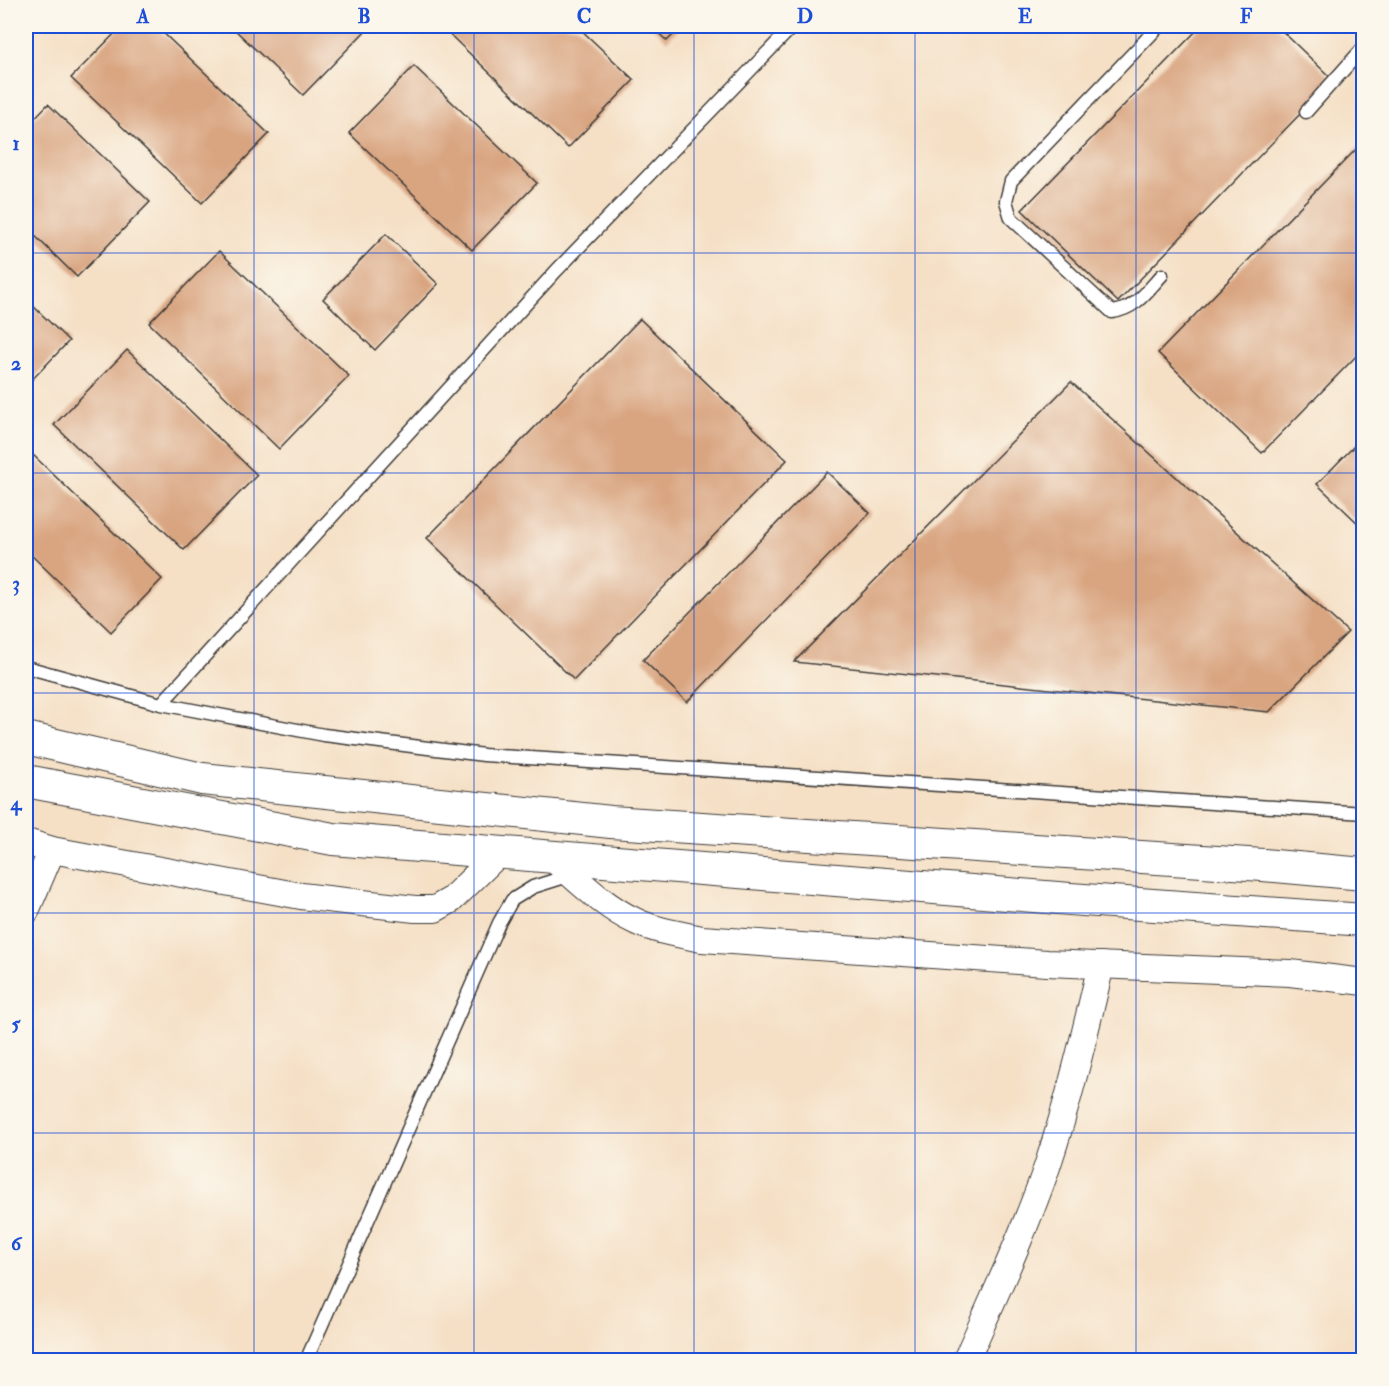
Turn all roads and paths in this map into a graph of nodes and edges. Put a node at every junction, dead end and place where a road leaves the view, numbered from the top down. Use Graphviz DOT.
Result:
graph roads {
  1 [pos="793,26"];
  2 [pos="1159,26"];
  3 [pos="1364,47"];
  4 [pos="1306,112"];
  5 [pos="1162,274"];
  6 [pos="26,667"];
  7 [pos="161,704"];
  8 [pos="26,738"];
  9 [pos="26,782"];
  10 [pos="1364,813"];
  11 [pos="26,842"];
  12 [pos="52,850"];
  13 [pos="500,852"];
  14 [pos="561,865"];
  15 [pos="1364,874"];
  16 [pos="26,911"];
  17 [pos="1364,920"];
  18 [pos="1101,965"];
  19 [pos="1364,982"];
  20 [pos="309,1354"];
  21 [pos="966,1360"];
  1 -- 7 [label="lane"];
  2 -- 5 [label="lane"];
  3 -- 4 [label="lane"];
  6 -- 7 [label="lane"];
  7 -- 10 [label="lane"];
  8 -- 15 [label="street"];
  9 -- 13 [label="street"];
  11 -- 12 [label="street"];
  12 -- 13 [label="street"];
  12 -- 16 [label="street"];
  13 -- 14 [label="street"];
  14 -- 17 [label="street"];
  14 -- 18 [label="street"];
  14 -- 20 [label="lane"];
  18 -- 19 [label="street"];
  18 -- 21 [label="street"];
}
